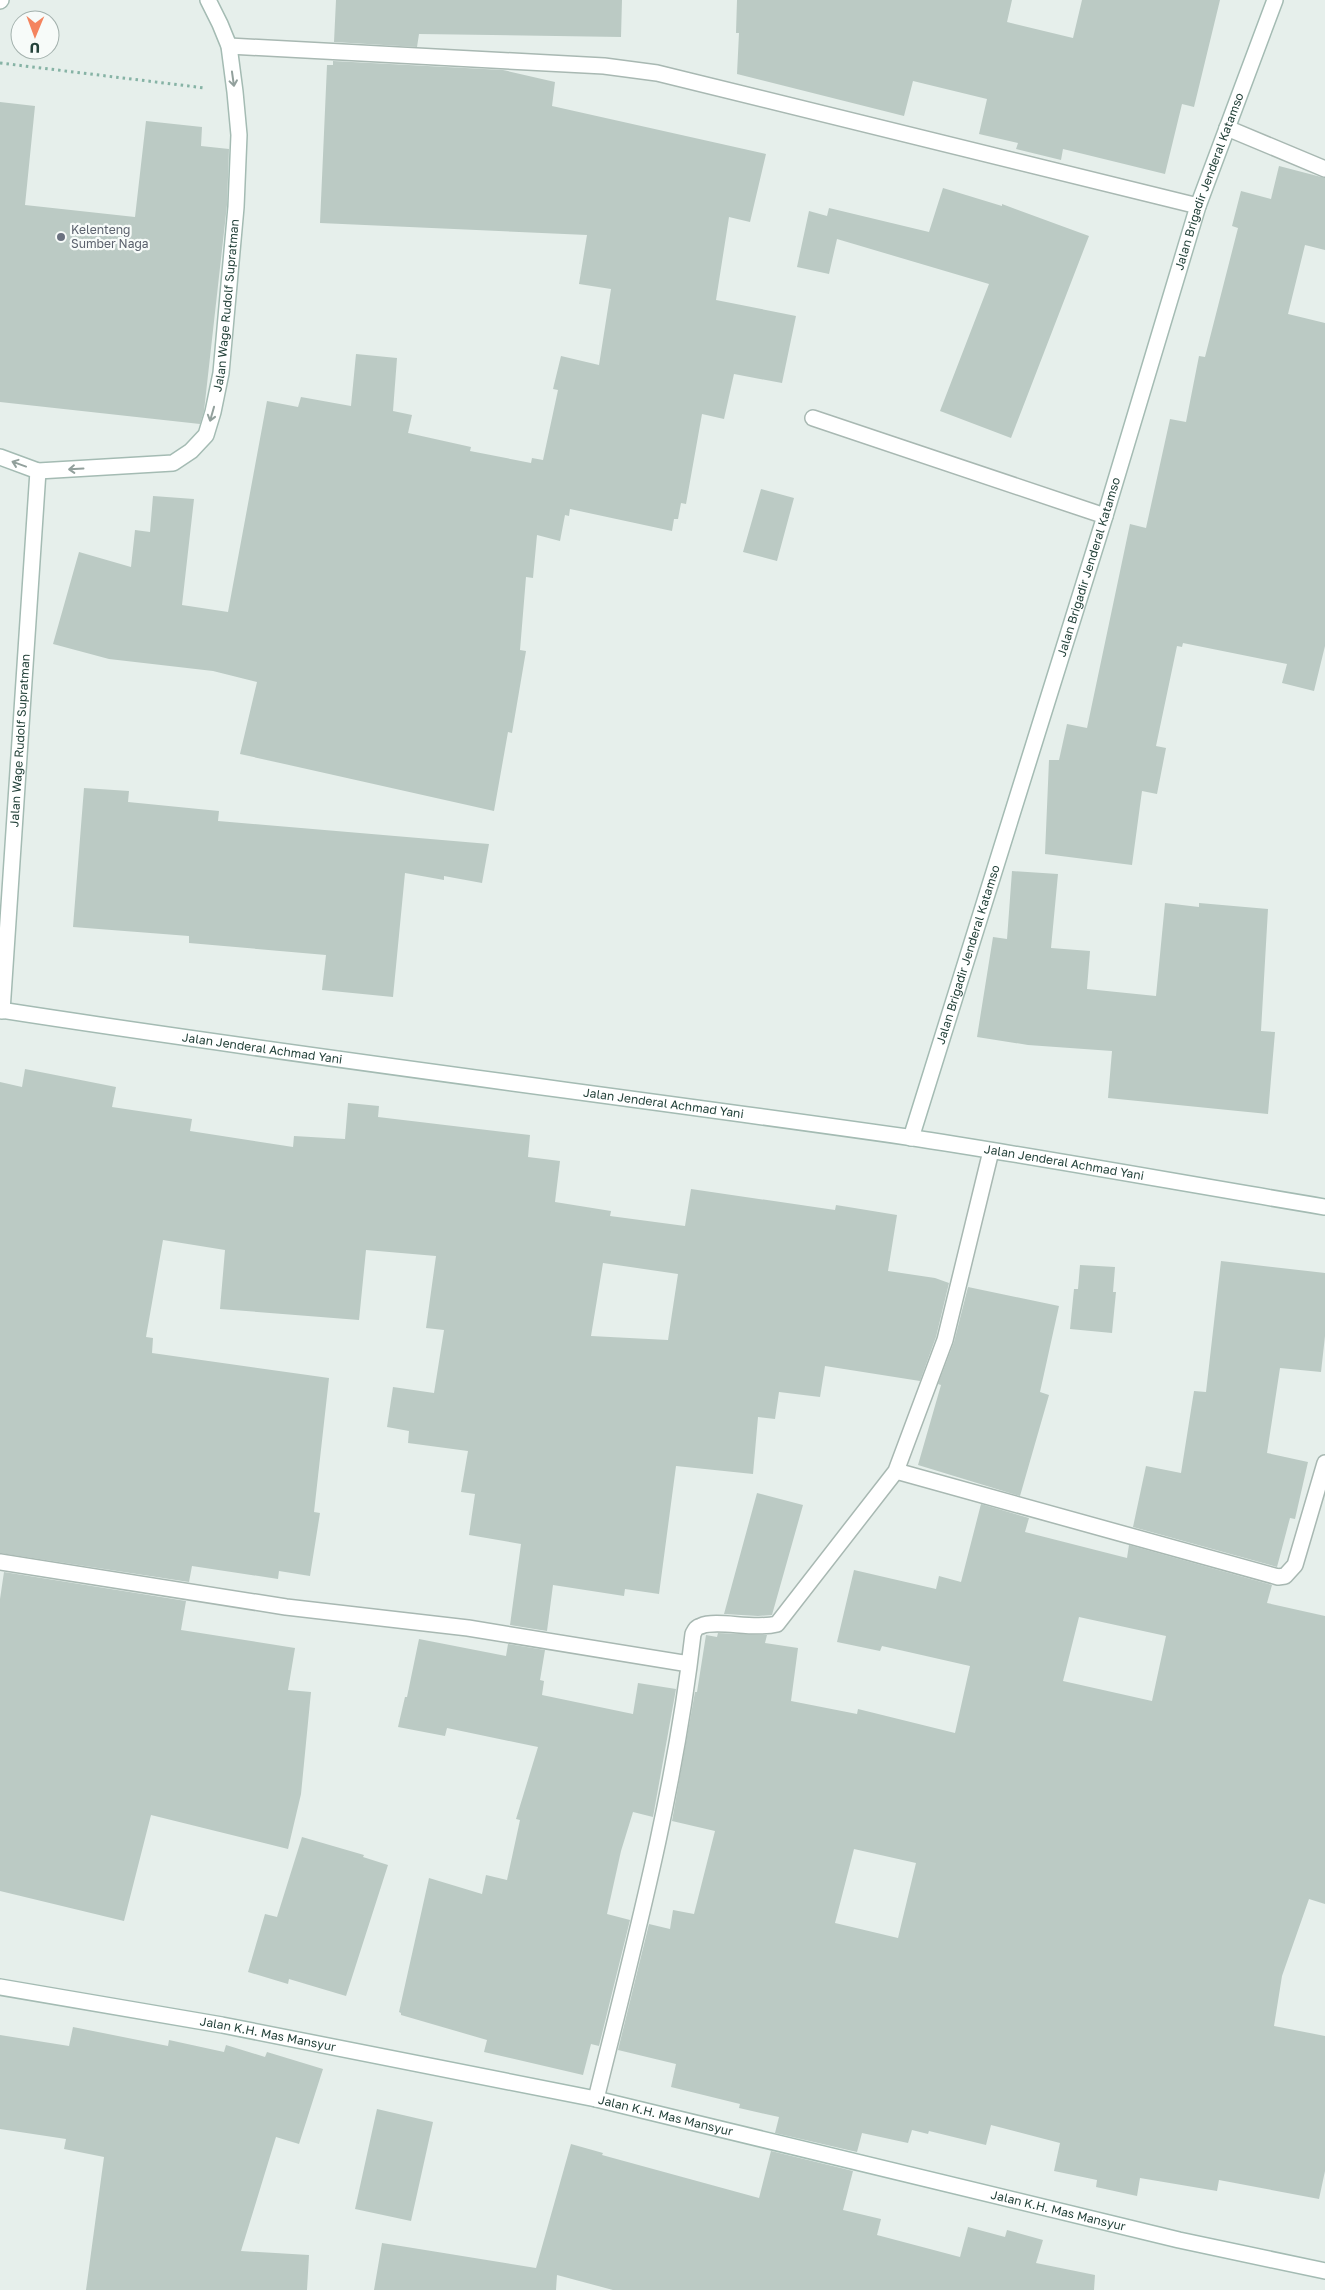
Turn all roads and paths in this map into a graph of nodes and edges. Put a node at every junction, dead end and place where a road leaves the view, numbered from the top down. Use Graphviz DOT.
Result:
graph roads {
  1 [pos="208,0"];
  2 [pos="1275,0"];
  3 [pos="228,46"];
  4 [pos="0,63"];
  5 [pos="235,92"];
  6 [pos="1226,128"];
  7 [pos="1325,168"];
  8 [pos="1198,206"];
  9 [pos="813,418"];
  10 [pos="0,457"];
  11 [pos="38,471"];
  12 [pos="1105,516"];
  13 [pos="1,1011"];
  14 [pos="911,1138"];
  15 [pos="990,1151"];
  16 [pos="1325,1207"];
  17 [pos="1325,1463"];
  18 [pos="896,1471"];
  19 [pos="0,1562"];
  20 [pos="689,1664"];
  21 [pos="0,1987"];
  22 [pos="596,2099"];
  23 [pos="1325,2271"];
  1 -- 3 [label="street, Jalan Wage Rudolf Supratman"];
  2 -- 6 [label="street, Jalan Brigadir Jenderal Katamso"];
  3 -- 5 [label="street, Jalan Wage Rudolf Supratman, one-way"];
  3 -- 8 [label="street"];
  4 -- 5 [label="path"];
  5 -- 11 [label="street, Jalan Wage Rudolf Supratman, one-way"];
  6 -- 7 [label="street"];
  6 -- 8 [label="street, Jalan Brigadir Jenderal Katamso"];
  8 -- 12 [label="street, Jalan Brigadir Jenderal Katamso"];
  9 -- 12 [label="street"];
  11 -- 10 [label="street, Jalan Wage Rudolf Supratman, one-way"];
  11 -- 13 [label="street, Jalan Wage Rudolf Supratman"];
  12 -- 14 [label="street, Jalan Brigadir Jenderal Katamso"];
  13 -- 14 [label="street, Jalan Jenderal Achmad Yani"];
  14 -- 15 [label="street, Jalan Jenderal Achmad Yani"];
  15 -- 16 [label="street, Jalan Jenderal Achmad Yani"];
  15 -- 18 [label="street"];
  17 -- 18 [label="street"];
  18 -- 20 [label="street"];
  19 -- 20 [label="street"];
  20 -- 22 [label="street"];
  21 -- 22 [label="street, Jalan K.H. Mas Mansyur"];
  22 -- 23 [label="street, Jalan K.H. Mas Mansyur"];
}
